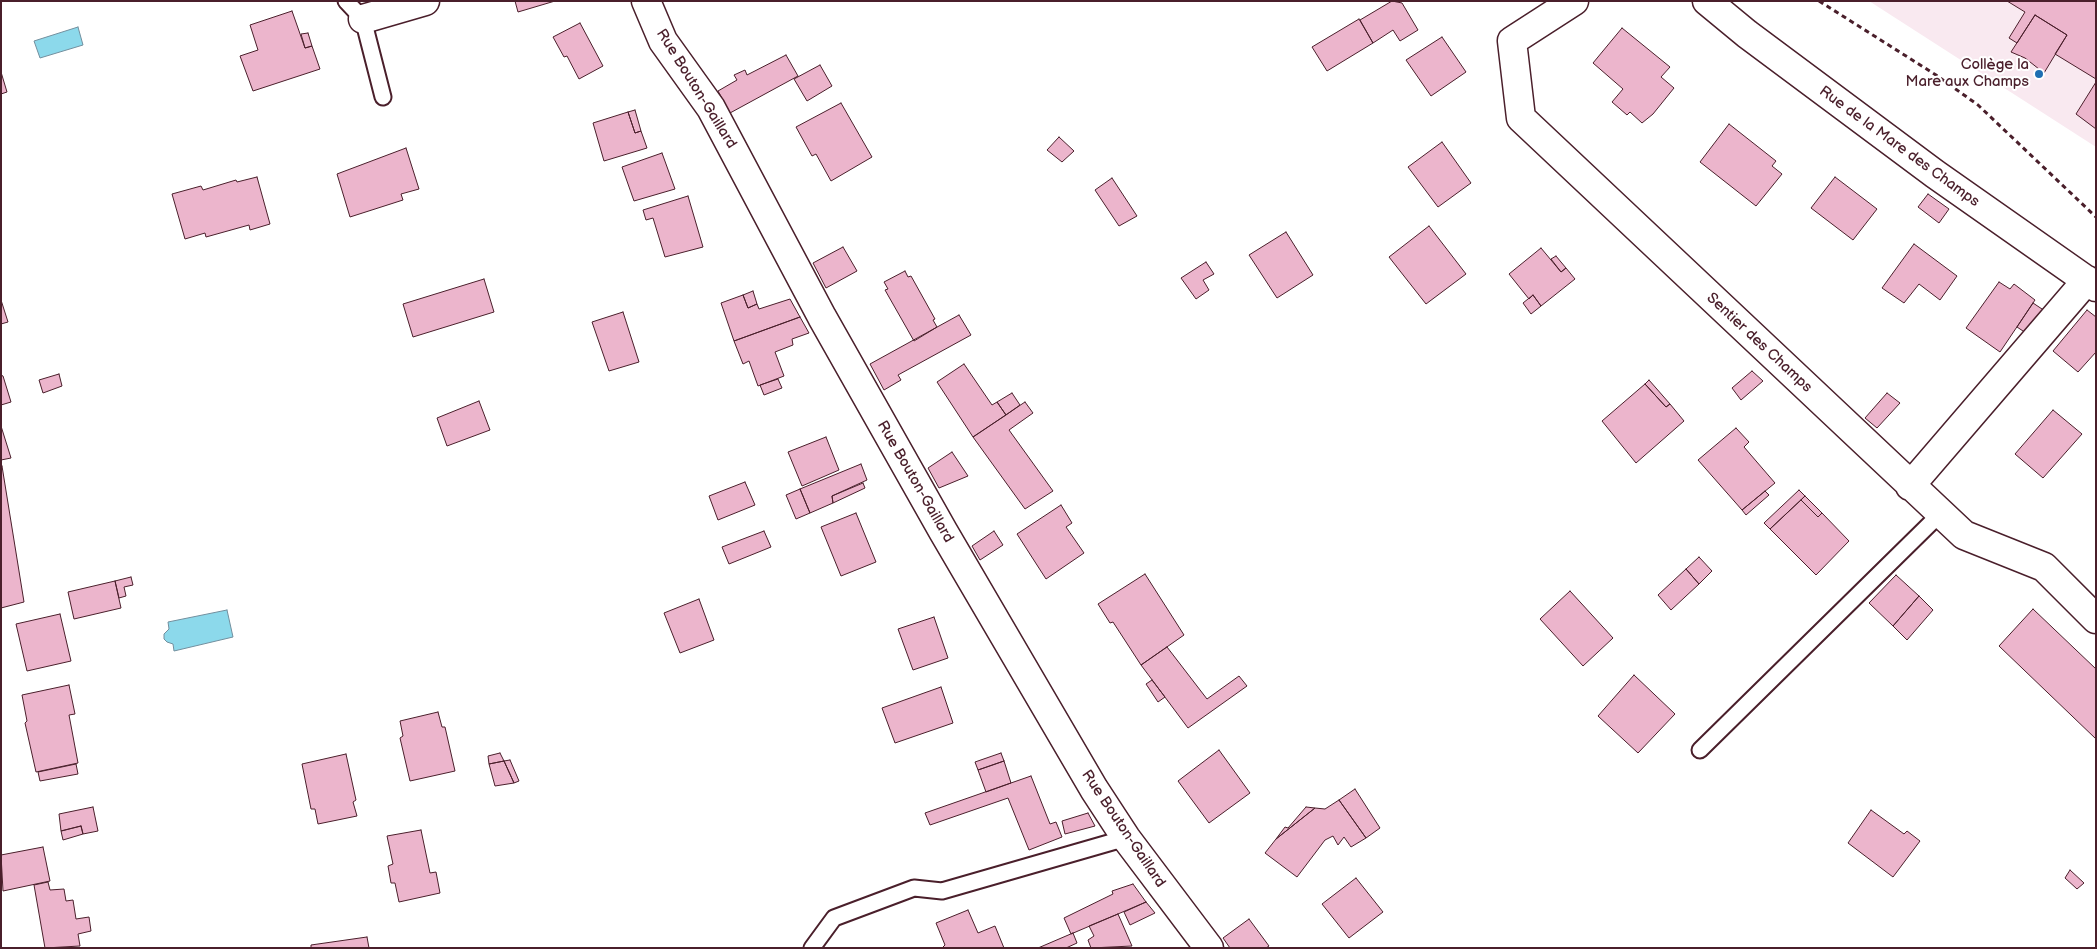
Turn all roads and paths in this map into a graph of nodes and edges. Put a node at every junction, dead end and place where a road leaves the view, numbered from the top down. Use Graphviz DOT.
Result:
graph roads {
  1 [pos="425,1"];
  2 [pos="646,1"];
  3 [pos="1574,1"];
  4 [pos="1707,1"];
  5 [pos="1820,1"];
  6 [pos="354,10"];
  7 [pos="383,97"];
  8 [pos="2096,218"];
  9 [pos="2092,283"];
  10 [pos="1910,486"];
  11 [pos="1941,513"];
  12 [pos="2096,619"];
  13 [pos="1700,750"];
  14 [pos="1126,838"];
  15 [pos="812,948"];
  16 [pos="1209,948"];
  1 -- 6 [label="street"];
  2 -- 14 [label="street, Rue Bouton-Gaillard"];
  3 -- 10 [label="street, Sentier des Champs"];
  4 -- 9 [label="street, Rue de la Mare des Champs"];
  5 -- 8 [label="path"];
  6 -- 7 [label="lane"];
  9 -- 10 [label="street"];
  10 -- 11 [label="street"];
  11 -- 12 [label="street"];
  11 -- 13 [label="lane"];
  14 -- 15 [label="lane"];
  14 -- 16 [label="street, Rue Bouton-Gaillard"];
}
